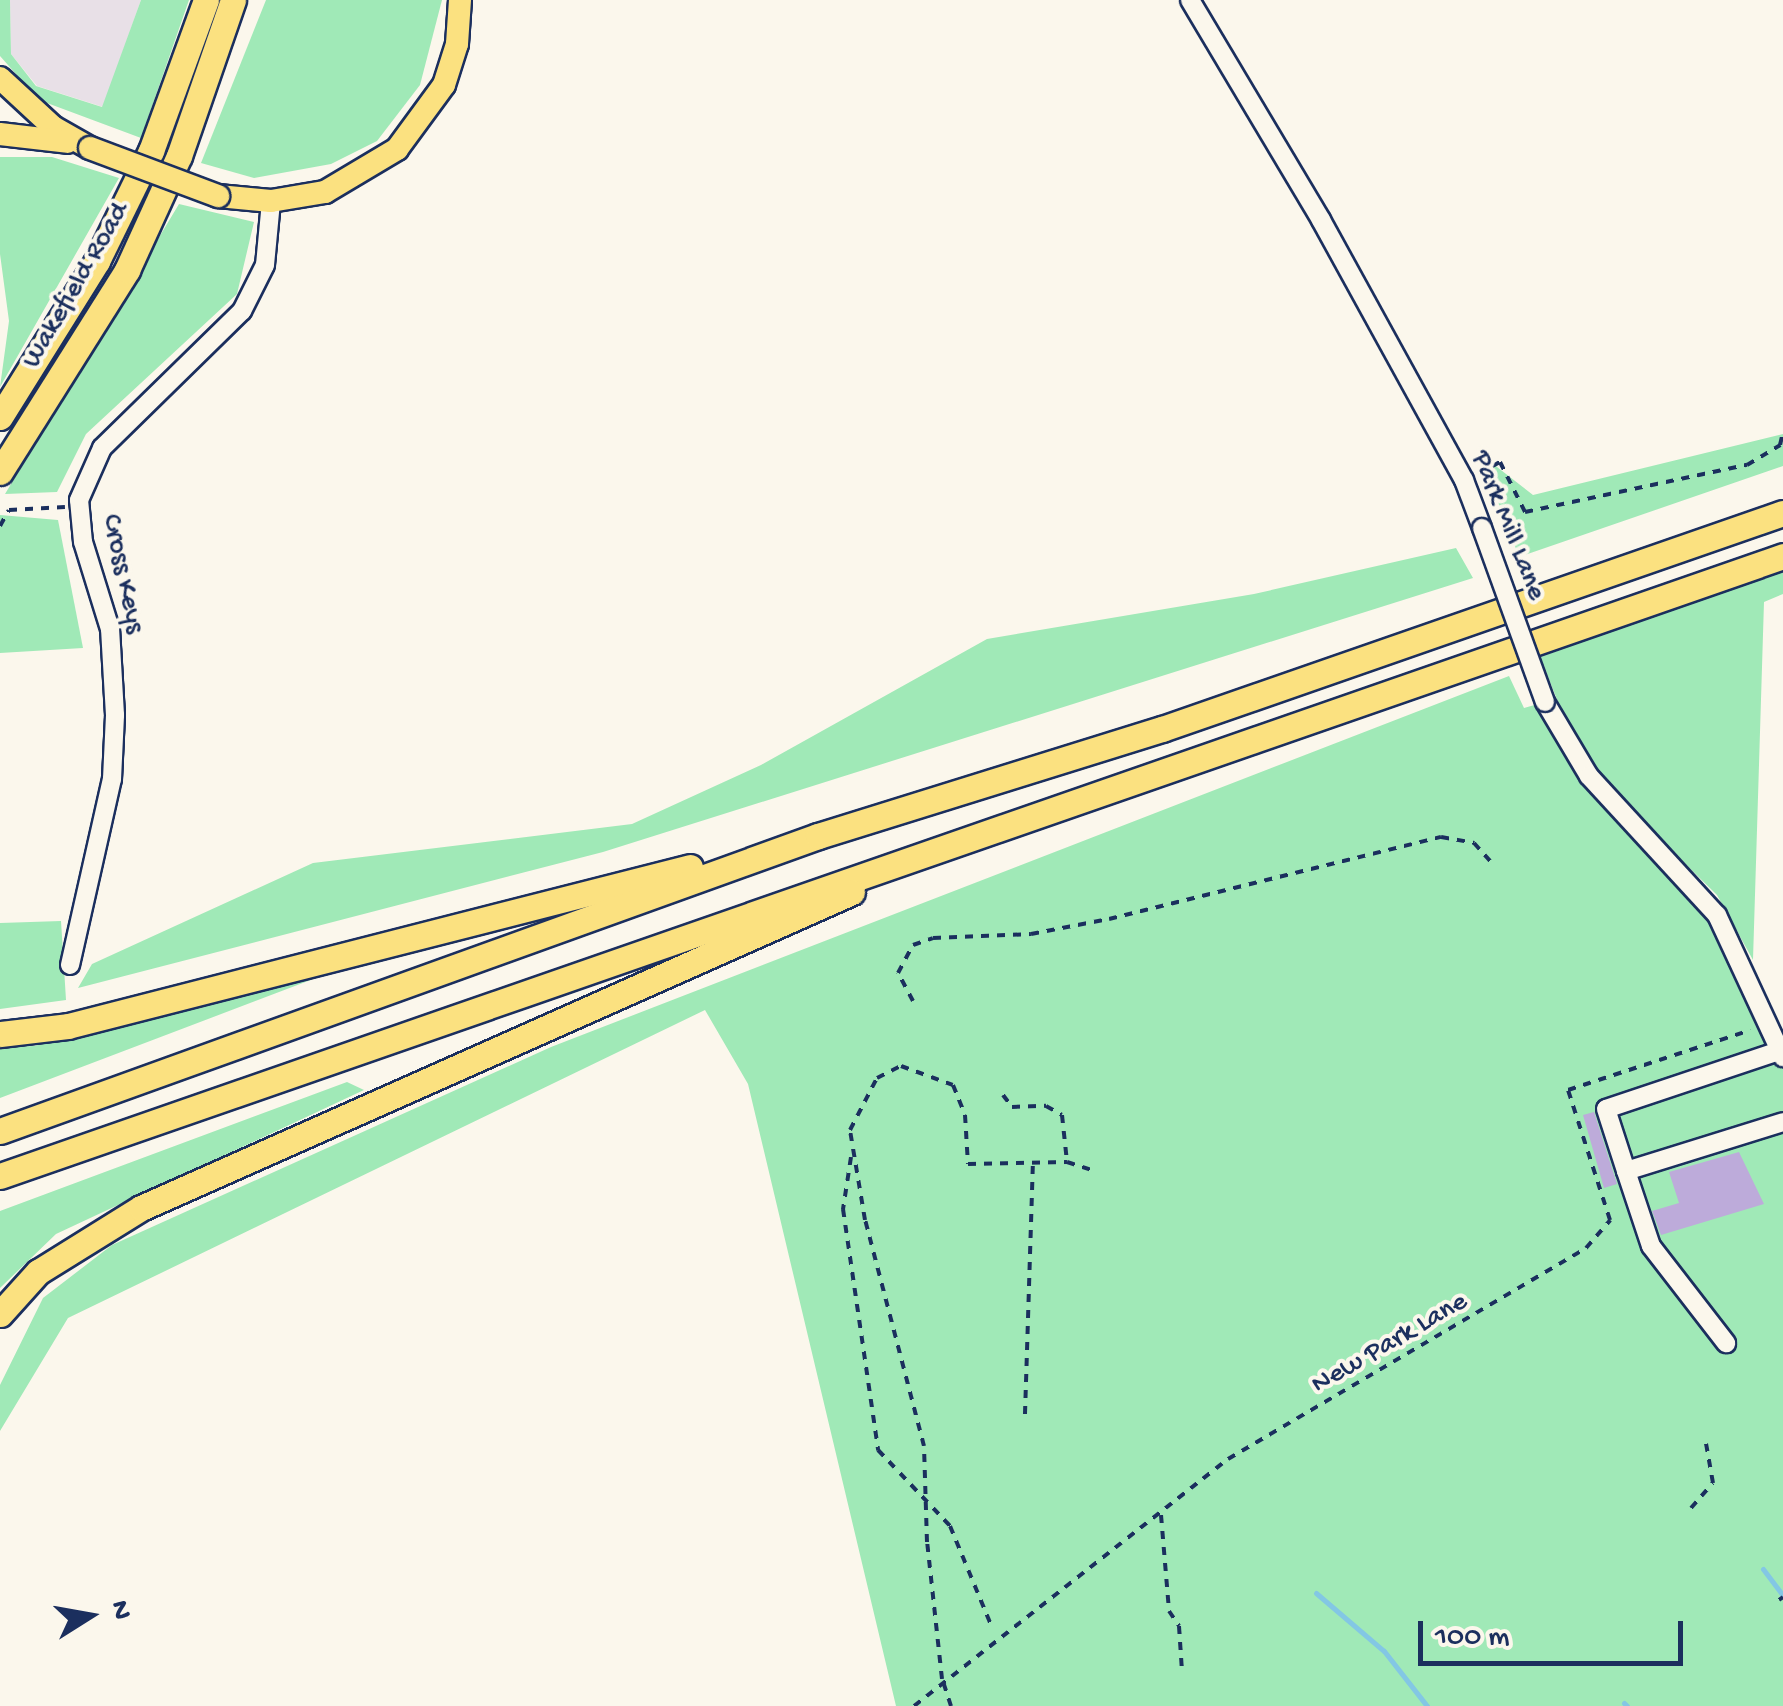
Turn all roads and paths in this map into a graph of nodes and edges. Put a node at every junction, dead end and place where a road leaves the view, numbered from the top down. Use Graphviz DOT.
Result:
graph roads {
  1 [pos="206,0"];
  2 [pos="233,0"];
  3 [pos="245,0"];
  4 [pos="460,0"];
  5 [pos="1190,0"];
  6 [pos="4,85"];
  7 [pos="191,125"];
  8 [pos="0,134"];
  9 [pos="90,148"];
  10 [pos="271,200"];
  11 [pos="0,417"];
  12 [pos="1783,432"];
  13 [pos="0,472"];
  14 [pos="1464,480"];
  15 [pos="80,506"];
  16 [pos="1783,513"];
  17 [pos="0,526"];
  18 [pos="1783,556"];
  19 [pos="1016,819"];
  20 [pos="818,836"];
  21 [pos="1490,860"];
  22 [pos="70,965"];
  23 [pos="913,1000"];
  24 [pos="1764,1025"];
  25 [pos="0,1034"];
  26 [pos="1781,1054"];
  27 [pos="1003,1095"];
  28 [pos="1783,1122"];
  29 [pos="0,1131"];
  30 [pos="852,1152"];
  31 [pos="1034,1162"];
  32 [pos="1067,1162"];
  33 [pos="1094,1170"];
  34 [pos="1626,1171"];
  35 [pos="0,1176"];
  36 [pos="0,1314"];
  37 [pos="1726,1343"];
  38 [pos="1025,1414"];
  39 [pos="1706,1444"];
  40 [pos="926,1494"];
  41 [pos="1692,1508"];
  42 [pos="1162,1515"];
  43 [pos="991,1625"];
  44 [pos="1182,1671"];
  45 [pos="942,1679"];
  46 [pos="914,1706"];
  47 [pos="951,1706"];
  1 -- 11 [label="highway"];
  2 -- 7 [label="highway"];
  3 -- 7 [label="highway"];
  4 -- 10 [label="main road, Wakefield Road"];
  5 -- 14 [label="street, Park Mill Lane"];
  6 -- 9 [label="main road, Wakefield Road"];
  7 -- 13 [label="highway, Wakefield Road"];
  8 -- 9 [label="main road, Wakefield Road"];
  9 -- 10 [label="main road, Wakefield Road, bridge"];
  10 -- 15 [label="street, Cross Keys"];
  12 -- 14 [label="path"];
  14 -- 24 [label="street, Park Mill Lane, bridge"];
  15 -- 17 [label="path"];
  15 -- 22 [label="street, Cross Keys"];
  16 -- 20 [label="highway"];
  18 -- 19 [label="highway"];
  19 -- 35 [label="highway"];
  19 -- 36 [label="highway"];
  20 -- 25 [label="highway"];
  20 -- 29 [label="highway"];
  21 -- 23 [label="path"];
  24 -- 26 [label="street, Park Mill Lane"];
  24 -- 42 [label="path, New Park Lane"];
  26 -- 34 [label="street"];
  27 -- 32 [label="path"];
  28 -- 34 [label="street"];
  30 -- 31 [label="path"];
  30 -- 40 [label="path"];
  30 -- 40 [label="path"];
  31 -- 32 [label="path"];
  31 -- 38 [label="path"];
  32 -- 33 [label="path"];
  34 -- 37 [label="street"];
  39 -- 41 [label="path"];
  40 -- 43 [label="path"];
  40 -- 45 [label="path"];
  42 -- 44 [label="path"];
  42 -- 45 [label="path, New Park Lane"];
  45 -- 46 [label="path, New Park Lane"];
  45 -- 47 [label="path"];
}
